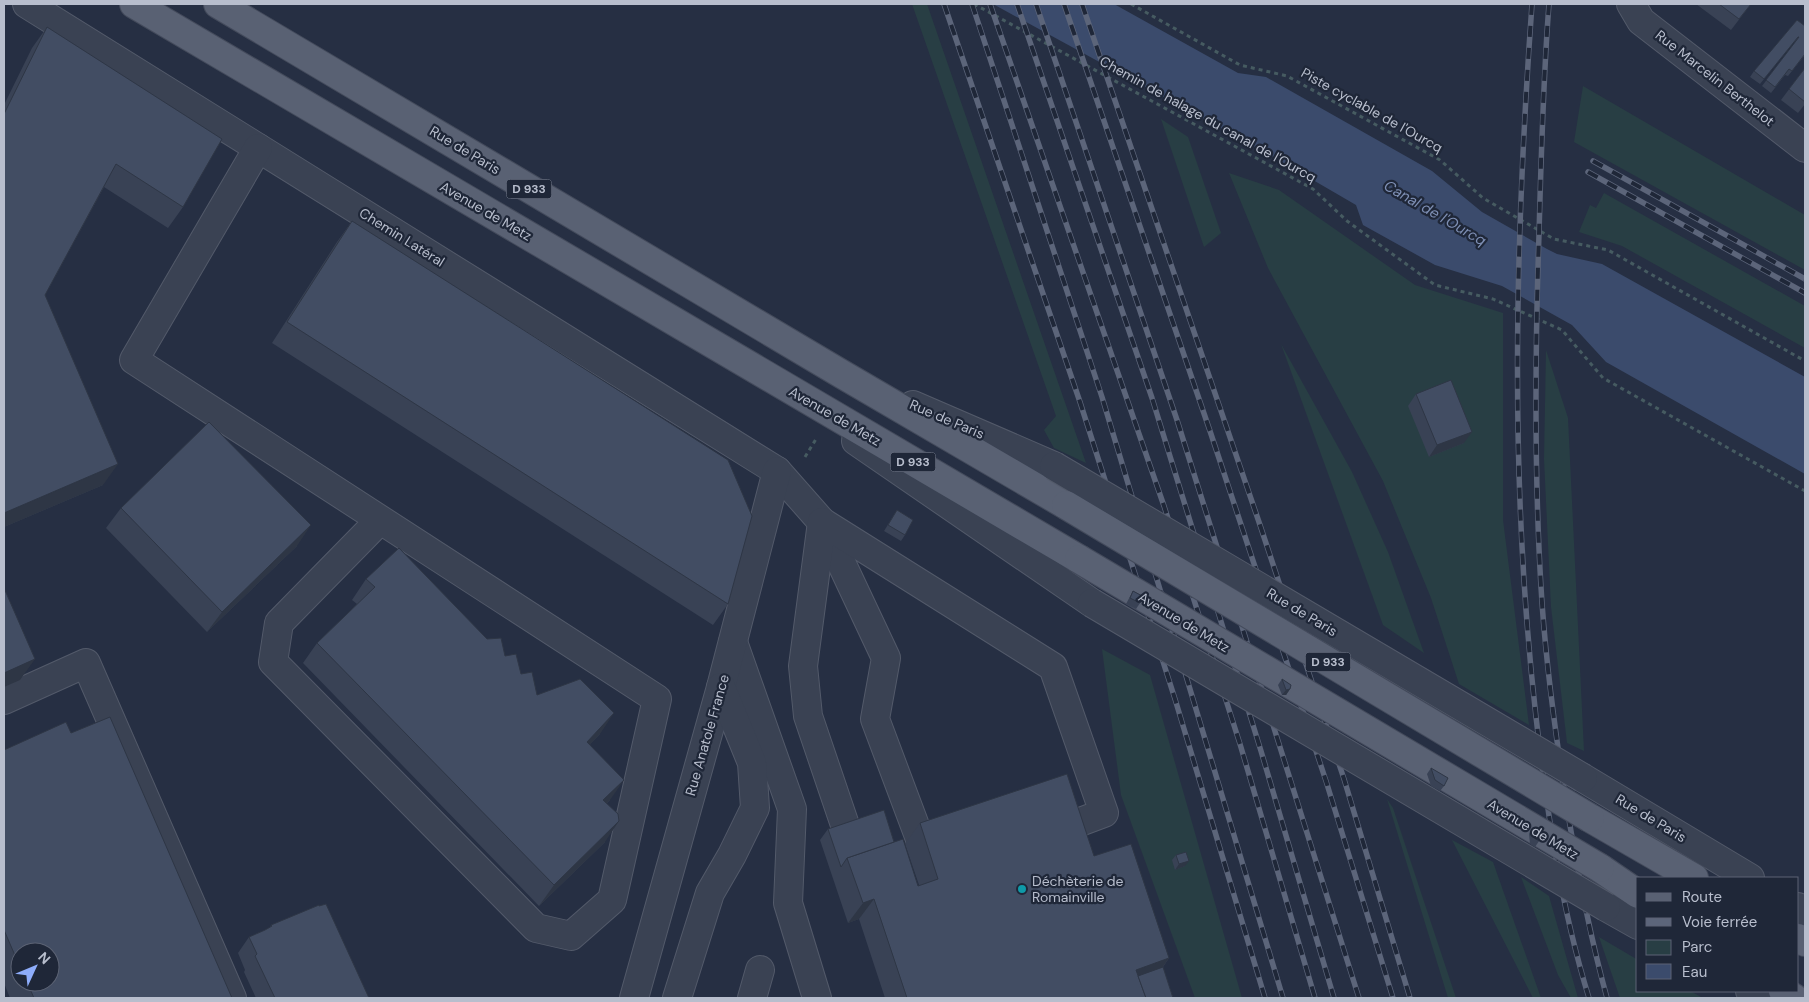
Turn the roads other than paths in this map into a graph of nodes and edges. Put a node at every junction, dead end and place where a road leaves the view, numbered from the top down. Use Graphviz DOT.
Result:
graph roads {
  1 [pos="27,4"];
  2 [pos="134,4"];
  3 [pos="218,4"];
  4 [pos="1631,4"];
  5 [pos="258,148"];
  6 [pos="1805,148"];
  7 [pos="747,364"];
  8 [pos="840,374"];
  9 [pos="777,471"];
  10 [pos="380,520"];
  11 [pos="822,522"];
  12 [pos="733,642"];
  13 [pos="721,687"];
  14 [pos="4,700"];
  15 [pos="1064,828"];
  16 [pos="847,831"];
  17 [pos="920,839"];
  18 [pos="1692,877"];
  19 [pos="1748,877"];
  20 [pos="1636,893"];
  21 [pos="1636,924"];
  22 [pos="760,970"];
  23 [pos="1752,992"];
  24 [pos="232,998"];
  25 [pos="634,998"];
  26 [pos="677,998"];
  27 [pos="752,998"];
  28 [pos="817,998"];
  29 [pos="1764,998"];
  1 -- 5 [label="street, Chemin Latéral"];
  2 -- 7 [label="main road, Avenue de Metz / D 933"];
  3 -- 8 [label="main road, Rue de Paris / D 933"];
  4 -- 6 [label="street, Rue Marcelin Berthelot"];
  5 -- 9 [label="street, Chemin Latéral"];
  5 -- 10 [label="street"];
  7 -- 20 [label="main road, Avenue de Metz / D 933, bridge"];
  7 -- 21 [label="street, bridge"];
  8 -- 18 [label="main road, Rue de Paris / D 933, bridge"];
  8 -- 19 [label="street, Rue de Paris, bridge"];
  9 -- 11 [label="street, Chemin Latéral"];
  9 -- 12 [label="street, Rue Anatole France"];
  10 -- 10 [label="street"];
  11 -- 15 [label="street"];
  11 -- 16 [label="street"];
  11 -- 17 [label="street"];
  12 -- 13 [label="street, Rue Anatole France"];
  12 -- 28 [label="street"];
  13 -- 25 [label="street, Rue Anatole France"];
  13 -- 26 [label="street"];
  14 -- 24 [label="street"];
  22 -- 27 [label="street"];
  23 -- 29 [label="street"];
}
